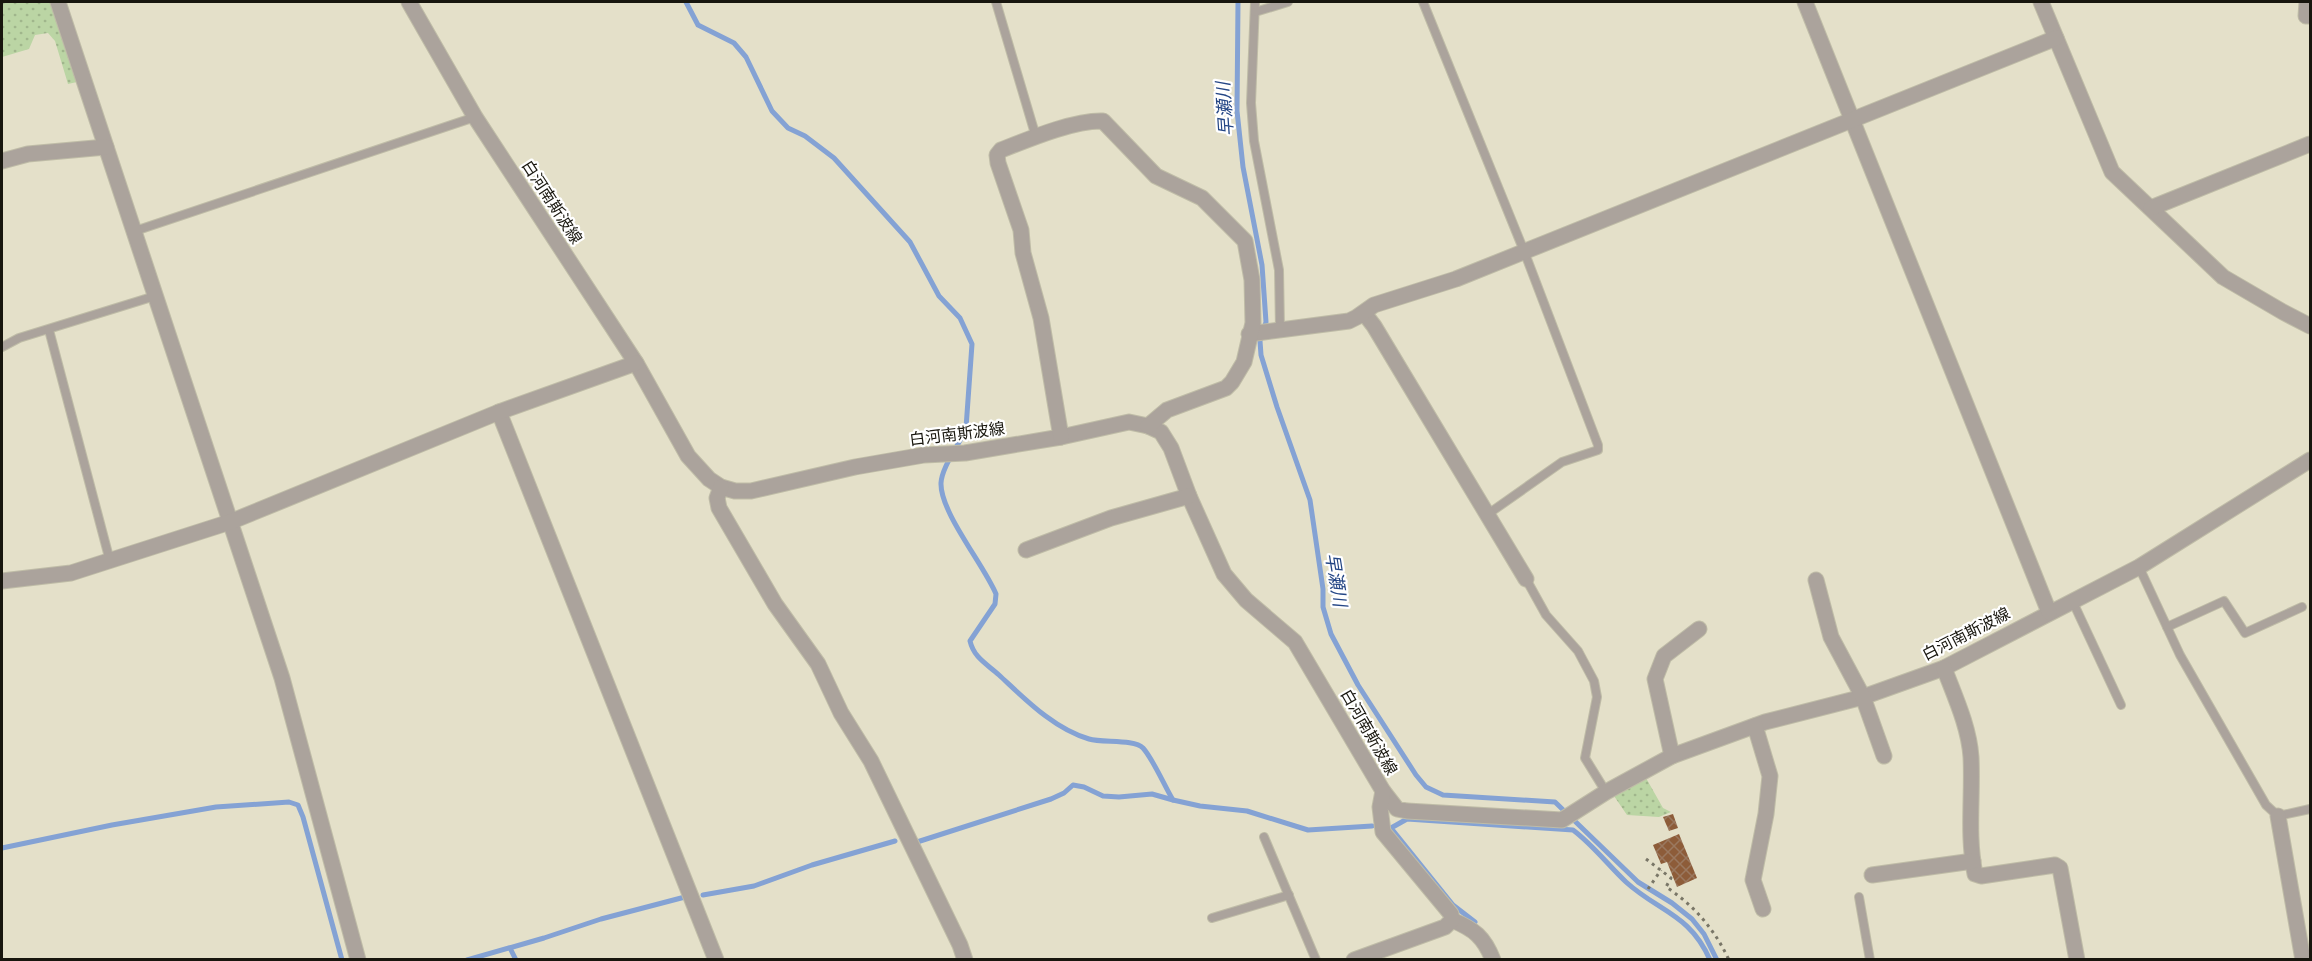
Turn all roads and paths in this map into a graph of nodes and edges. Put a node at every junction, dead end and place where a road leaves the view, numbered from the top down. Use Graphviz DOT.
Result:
graph roads {
  1 [pos="58,2"];
  2 [pos="409,2"];
  3 [pos="996,2"];
  4 [pos="1256,2"];
  5 [pos="1288,2"];
  6 [pos="1423,2"];
  7 [pos="1805,2"];
  8 [pos="2041,2"];
  9 [pos="2307,2"];
  10 [pos="1255,12"];
  11 [pos="2310,16"];
  12 [pos="2056,38"];
  13 [pos="475,117"];
  14 [pos="1852,119"];
  15 [pos="1036,137"];
  16 [pos="2310,144"];
  17 [pos="106,147"];
  18 [pos="2,161"];
  19 [pos="2151,208"];
  20 [pos="135,231"];
  21 [pos="1524,251"];
  22 [pos="155,296"];
  23 [pos="1364,313"];
  24 [pos="2310,326"];
  25 [pos="49,330"];
  26 [pos="1276,331"];
  27 [pos="1252,334"];
  28 [pos="2,347"];
  29 [pos="636,363"];
  30 [pos="499,412"];
  31 [pos="1148,426"];
  32 [pos="1061,437"];
  33 [pos="2310,460"];
  34 [pos="721,487"];
  35 [pos="1190,496"];
  36 [pos="1488,514"];
  37 [pos="230,522"];
  38 [pos="1026,550"];
  39 [pos="110,561"];
  40 [pos="2139,567"];
  41 [pos="1526,579"];
  42 [pos="1816,580"];
  43 [pos="2,581"];
  44 [pos="2072,600"];
  45 [pos="2302,607"];
  46 [pos="2049,612"];
  47 [pos="2167,627"];
  48 [pos="1699,629"];
  49 [pos="1944,668"];
  50 [pos="1863,697"];
  51 [pos="2121,705"];
  52 [pos="1755,726"];
  53 [pos="1672,756"];
  54 [pos="1884,756"];
  55 [pos="1383,791"];
  56 [pos="1606,792"];
  57 [pos="2310,809"];
  58 [pos="2278,816"];
  59 [pos="1264,837"];
  60 [pos="1646,859"];
  61 [pos="1973,861"];
  62 [pos="1661,870"];
  63 [pos="1872,875"];
  64 [pos="1648,889"];
  65 [pos="1289,895"];
  66 [pos="1859,897"];
  67 [pos="1763,909"];
  68 [pos="1212,918"];
  69 [pos="1452,921"];
  70 [pos="358,960"];
  71 [pos="716,960"];
  72 [pos="965,960"];
  73 [pos="1316,960"];
  74 [pos="1353,960"];
  75 [pos="1493,960"];
  76 [pos="1729,960"];
  77 [pos="1870,960"];
  78 [pos="2077,960"];
  79 [pos="2303,960"];
  1 -- 17 [label="street"];
  2 -- 13 [label="street, 白河南斯波線"];
  3 -- 15 [label="lane"];
  4 -- 10 [label="lane"];
  5 -- 10 [label="lane"];
  6 -- 21 [label="lane"];
  7 -- 14 [label="street"];
  8 -- 12 [label="street"];
  9 -- 11 [label="street"];
  10 -- 26 [label="lane"];
  12 -- 14 [label="street"];
  12 -- 19 [label="street"];
  13 -- 20 [label="lane"];
  13 -- 29 [label="street, 白河南斯波線"];
  14 -- 21 [label="street"];
  14 -- 46 [label="street"];
  15 -- 27 [label="street"];
  15 -- 32 [label="street"];
  16 -- 19 [label="street"];
  17 -- 18 [label="street"];
  17 -- 20 [label="street"];
  19 -- 24 [label="street"];
  20 -- 22 [label="street"];
  21 -- 23 [label="street"];
  21 -- 36 [label="lane"];
  22 -- 25 [label="lane"];
  22 -- 37 [label="street"];
  23 -- 26 [label="street"];
  23 -- 36 [label="street"];
  25 -- 28 [label="lane"];
  25 -- 39 [label="lane"];
  26 -- 27 [label="street"];
  27 -- 31 [label="street"];
  29 -- 30 [label="street"];
  29 -- 34 [label="street, 白河南斯波線"];
  30 -- 37 [label="street"];
  30 -- 71 [label="street"];
  31 -- 32 [label="street, 白河南斯波線"];
  31 -- 35 [label="street, 白河南斯波線"];
  32 -- 34 [label="street, 白河南斯波線"];
  33 -- 40 [label="street, 白河南斯波線"];
  34 -- 72 [label="street"];
  35 -- 38 [label="street"];
  35 -- 55 [label="street, 白河南斯波線"];
  36 -- 41 [label="street"];
  37 -- 39 [label="street"];
  37 -- 70 [label="street"];
  39 -- 43 [label="street"];
  40 -- 44 [label="street, 白河南斯波線"];
  40 -- 47 [label="lane"];
  41 -- 56 [label="lane"];
  42 -- 50 [label="street"];
  44 -- 46 [label="street, 白河南斯波線"];
  44 -- 51 [label="lane"];
  45 -- 47 [label="lane"];
  46 -- 49 [label="street, 白河南斯波線"];
  47 -- 58 [label="lane"];
  48 -- 53 [label="street"];
  49 -- 50 [label="street, 白河南斯波線"];
  49 -- 61 [label="street"];
  50 -- 52 [label="street, 白河南斯波線"];
  50 -- 54 [label="street"];
  52 -- 53 [label="street, 白河南斯波線"];
  52 -- 67 [label="street"];
  53 -- 56 [label="street, 白河南斯波線"];
  55 -- 56 [label="street, 白河南斯波線"];
  55 -- 69 [label="street"];
  57 -- 58 [label="lane"];
  58 -- 79 [label="street"];
  59 -- 65 [label="lane"];
  60 -- 62 [label="path"];
  61 -- 63 [label="street"];
  61 -- 78 [label="street"];
  62 -- 64 [label="path"];
  62 -- 76 [label="path"];
  65 -- 68 [label="lane"];
  65 -- 73 [label="lane"];
  66 -- 77 [label="lane"];
  69 -- 74 [label="street"];
  69 -- 75 [label="street"];
}
